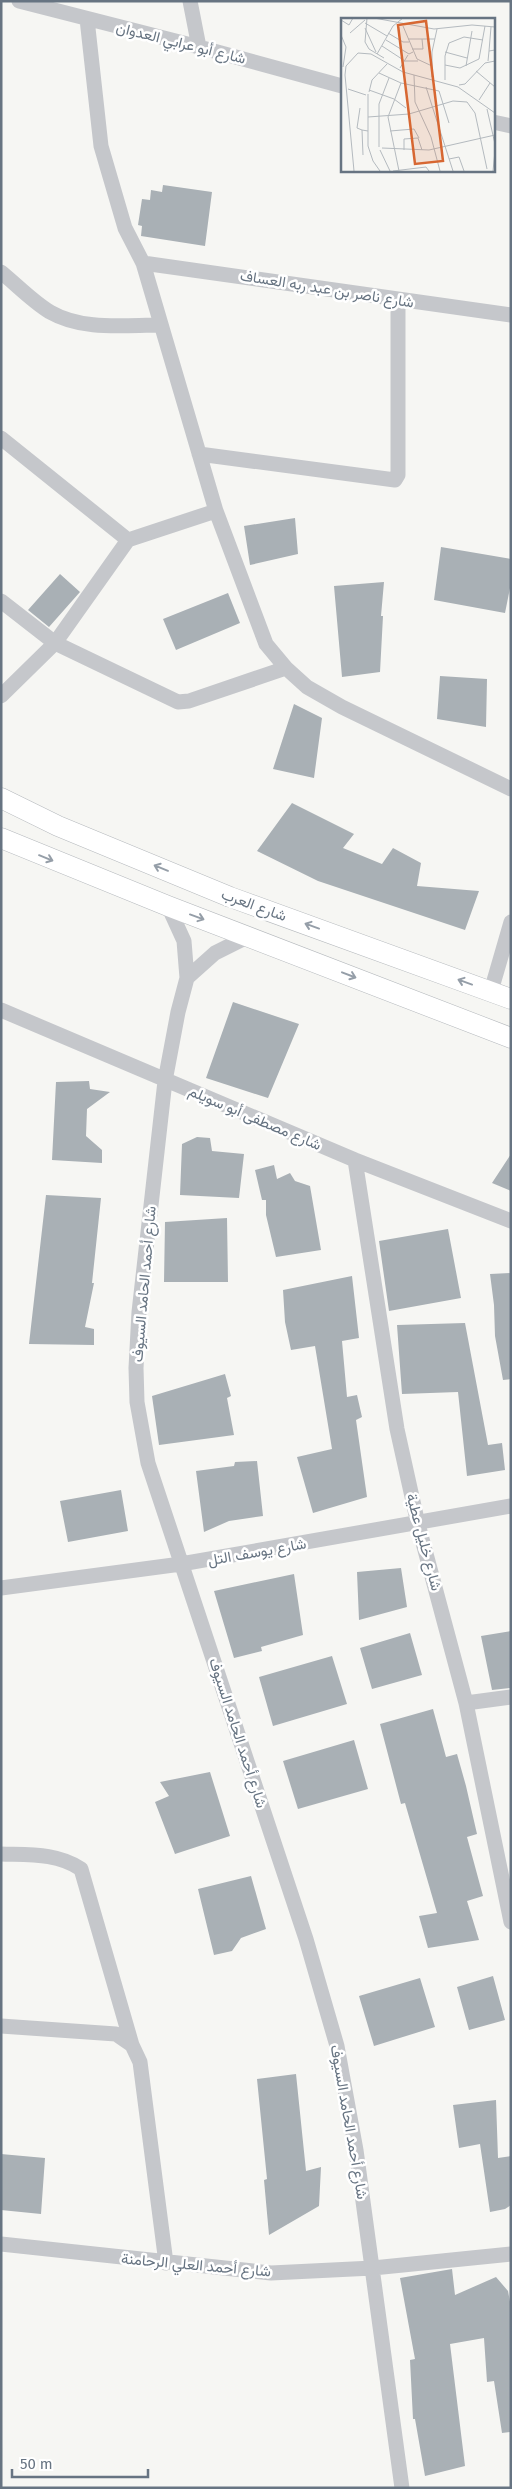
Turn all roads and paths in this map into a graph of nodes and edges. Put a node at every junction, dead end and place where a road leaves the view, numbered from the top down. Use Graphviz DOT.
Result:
graph roads {
  1 [pos="19,1"];
  2 [pos="190,1"];
  3 [pos="87,19"];
  4 [pos="199,47"];
  5 [pos="341,86"];
  6 [pos="494,122"];
  7 [pos="511,126"];
  8 [pos="143,264"];
  9 [pos="1,272"];
  10 [pos="398,300"];
  11 [pos="511,315"];
  12 [pos="160,325"];
  13 [pos="1,438"];
  14 [pos="199,454"];
  15 [pos="216,511"];
  16 [pos="128,540"];
  17 [pos="1,601"];
  18 [pos="55,643"];
  19 [pos="286,668"];
  20 [pos="1,696"];
  21 [pos="511,789"];
  22 [pos="1,798"];
  23 [pos="1,838"];
  24 [pos="168,906"];
  25 [pos="511,922"];
  26 [pos="249,936"];
  27 [pos="187,978"];
  28 [pos="491,991"];
  29 [pos="511,999"];
  30 [pos="1,1010"];
  31 [pos="511,1038"];
  32 [pos="165,1081"];
  33 [pos="355,1160"];
  34 [pos="511,1221"];
  35 [pos="511,1506"];
  36 [pos="418,1524"];
  37 [pos="181,1564"];
  38 [pos="1,1588"];
  39 [pos="511,1697"];
  40 [pos="466,1703"];
  41 [pos="1,1854"];
  42 [pos="511,1922"];
  43 [pos="1,2026"];
  44 [pos="132,2045"];
  45 [pos="1,2244"];
  46 [pos="511,2254"];
  47 [pos="166,2264"];
  48 [pos="373,2268"];
  49 [pos="402,2488"];
  1 -- 3 [label="street, شارع أبو عرابي العدوان"];
  2 -- 4 [label="street"];
  3 -- 4 [label="street, شارع أبو عرابي العدوان"];
  3 -- 8 [label="street"];
  4 -- 5 [label="street, شارع أبو عرابي العدوان"];
  6 -- 7 [label="street"];
  8 -- 10 [label="street, شارع ناصر بن عبد ربه العساف"];
  8 -- 12 [label="street"];
  9 -- 12 [label="street"];
  10 -- 11 [label="street, شارع ناصر بن عبد ربه العساف"];
  10 -- 14 [label="street"];
  12 -- 14 [label="street"];
  13 -- 16 [label="street"];
  14 -- 15 [label="street"];
  15 -- 16 [label="street"];
  15 -- 19 [label="street"];
  16 -- 18 [label="street"];
  17 -- 18 [label="street"];
  18 -- 19 [label="street"];
  18 -- 20 [label="street"];
  19 -- 21 [label="street"];
  28 -- 22 [label="main road, شارع العرب, one-way"];
  23 -- 24 [label="main road, شارع العرب, one-way"];
  24 -- 26 [label="main road, شارع العرب, one-way"];
  24 -- 27 [label="street, شارع أحمد الحامد السيوف"];
  25 -- 28 [label="street"];
  26 -- 27 [label="street"];
  26 -- 31 [label="main road, شارع العرب, one-way"];
  27 -- 32 [label="street, شارع أحمد الحامد السيوف"];
  28 -- 29 [label="main road, شارع العرب"];
  30 -- 32 [label="street, شارع مصطفى أبو سويلم"];
  32 -- 33 [label="street, شارع مصطفى أبو سويلم"];
  32 -- 37 [label="street, شارع أحمد الحامد السيوف"];
  33 -- 34 [label="street, شارع مصطفى أبو سويلم"];
  33 -- 36 [label="street, شارع خليل عطية"];
  35 -- 36 [label="street, شارع يوسف التل"];
  36 -- 37 [label="street, شارع يوسف التل"];
  36 -- 40 [label="street, شارع خليل عطية"];
  37 -- 38 [label="street, شارع يوسف التل"];
  37 -- 48 [label="street, شارع أحمد الحامد السيوف"];
  39 -- 40 [label="street"];
  40 -- 42 [label="street, شارع خليل عطية"];
  41 -- 44 [label="street"];
  43 -- 44 [label="street"];
  44 -- 47 [label="street"];
  45 -- 47 [label="street, شارع أحمد العلي الرحامنة"];
  46 -- 48 [label="street, شارع أحمد العلي الرحامنة"];
  47 -- 48 [label="street, شارع أحمد العلي الرحامنة"];
  48 -- 49 [label="street, شارع أحمد الحامد السيوف"];
}
